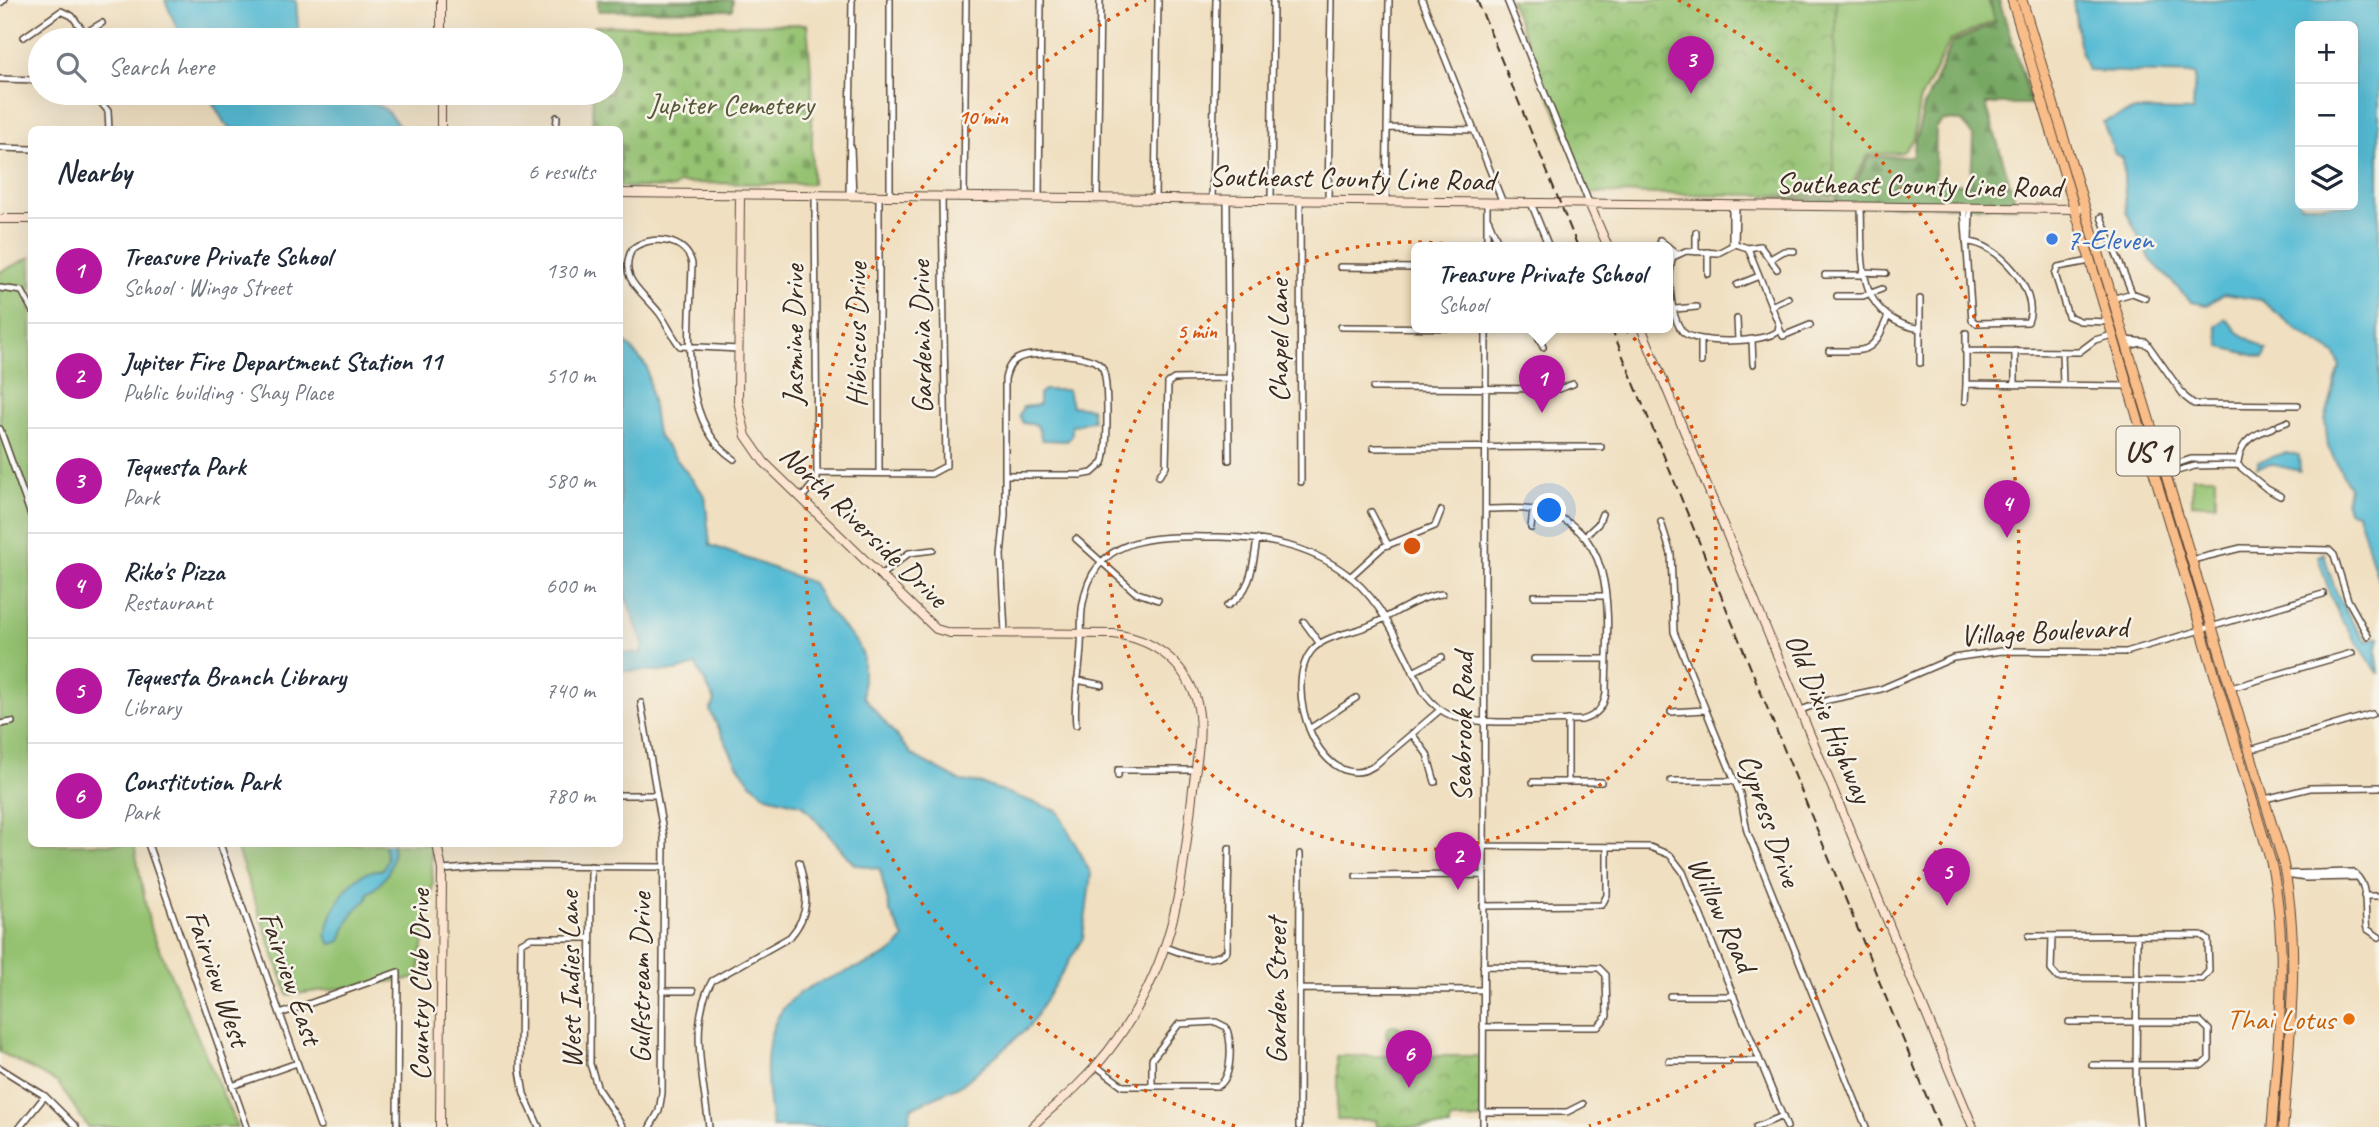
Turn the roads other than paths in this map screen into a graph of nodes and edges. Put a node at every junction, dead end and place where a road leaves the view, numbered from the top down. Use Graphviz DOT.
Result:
graph roads {
  1 [pos="4,0"];
  2 [pos="441,0"];
  3 [pos="852,0"];
  4 [pos="891,0"];
  5 [pos="966,0"];
  6 [pos="1041,0"];
  7 [pos="1100,0"];
  8 [pos="1158,0"];
  9 [pos="1216,0"];
  10 [pos="1273,0"];
  11 [pos="1331,0"];
  12 [pos="1389,0"];
  13 [pos="1422,0"];
  14 [pos="1507,0"];
  15 [pos="2012,0"];
  16 [pos="2022,0"];
  17 [pos="0,4"];
  18 [pos="102,23"];
  19 [pos="37,28"];
  20 [pos="81,28"];
  21 [pos="92,28"];
  22 [pos="441,28"];
  23 [pos="28,34"];
  24 [pos="24,37"];
  25 [pos="0,79"];
  26 [pos="28,80"];
  27 [pos="2041,97"];
  28 [pos="104,105"];
  29 [pos="441,105"];
  30 [pos="2054,108"];
  31 [pos="556,117"];
  32 [pos="109,126"];
  33 [pos="441,126"];
  34 [pos="556,126"];
  35 [pos="1387,128"];
  36 [pos="1475,130"];
  37 [pos="0,148"];
  38 [pos="28,149"];
  39 [pos="623,193"];
  40 [pos="740,195"];
  41 [pos="815,196"];
  42 [pos="942,196"];
  43 [pos="851,197"];
  44 [pos="879,197"];
  45 [pos="890,197"];
  46 [pos="964,197"];
  47 [pos="1039,198"];
  48 [pos="1097,198"];
  49 [pos="1155,199"];
  50 [pos="1212,200"];
  51 [pos="1227,200"];
  52 [pos="1270,200"];
  53 [pos="1300,200"];
  54 [pos="1328,201"];
  55 [pos="1386,202"];
  56 [pos="1487,203"];
  57 [pos="1503,203"];
  58 [pos="1531,203"];
  59 [pos="1590,203"];
  60 [pos="1734,206"];
  61 [pos="1861,208"];
  62 [pos="1967,209"];
  63 [pos="2080,209"];
  64 [pos="1487,216"];
  65 [pos="2101,217"];
  66 [pos="0,219"];
  67 [pos="28,219"];
  68 [pos="1696,232"];
  69 [pos="1660,240"];
  70 [pos="1487,242"];
  71 [pos="1498,242"];
  72 [pos="1547,242"];
  73 [pos="1606,242"];
  74 [pos="1662,242"];
  75 [pos="1968,242"];
  76 [pos="1733,245"];
  77 [pos="1748,248"];
  78 [pos="2115,249"];
  79 [pos="1673,251"];
  80 [pos="1794,251"];
  81 [pos="1696,252"];
  82 [pos="1708,252"];
  83 [pos="1677,254"];
  84 [pos="2099,254"];
  85 [pos="1770,259"];
  86 [pos="1673,260"];
  87 [pos="2090,261"];
  88 [pos="1340,267"];
  89 [pos="1411,268"];
  90 [pos="1777,270"];
  91 [pos="1886,273"];
  92 [pos="1708,274"];
  93 [pos="1863,274"];
  94 [pos="1825,275"];
  95 [pos="1759,276"];
  96 [pos="1737,285"];
  97 [pos="0,288"];
  98 [pos="1882,289"];
  99 [pos="1869,293"];
  100 [pos="2132,293"];
  101 [pos="1837,296"];
  102 [pos="1673,297"];
  103 [pos="1788,298"];
  104 [pos="2146,298"];
  105 [pos="1920,299"];
  106 [pos="2112,299"];
  107 [pos="28,302"];
  108 [pos="1772,306"];
  109 [pos="1698,307"];
  110 [pos="1675,309"];
  111 [pos="1888,316"];
  112 [pos="1737,319"];
  113 [pos="1678,320"];
  114 [pos="1673,322"];
  115 [pos="2109,323"];
  116 [pos="1810,325"];
  117 [pos="1341,327"];
  118 [pos="1411,327"];
  119 [pos="1779,328"];
  120 [pos="1920,329"];
  121 [pos="1966,332"];
  122 [pos="1486,333"];
  123 [pos="1537,333"];
  124 [pos="1644,333"];
  125 [pos="2112,335"];
  126 [pos="1701,340"];
  127 [pos="1738,340"];
  128 [pos="1752,340"];
  129 [pos="2127,343"];
  130 [pos="691,348"];
  131 [pos="1543,348"];
  132 [pos="739,349"];
  133 [pos="1829,351"];
  134 [pos="1965,351"];
  135 [pos="2015,351"];
  136 [pos="2062,352"];
  137 [pos="1701,362"];
  138 [pos="1753,363"];
  139 [pos="1920,363"];
  140 [pos="1228,378"];
  141 [pos="1573,384"];
  142 [pos="1966,384"];
  143 [pos="2015,385"];
  144 [pos="2063,385"];
  145 [pos="2128,386"];
  146 [pos="1373,388"];
  147 [pos="1486,389"];
  148 [pos="1965,401"];
  149 [pos="2298,405"];
  150 [pos="2287,422"];
  151 [pos="2140,428"];
  152 [pos="0,429"];
  153 [pos="2158,446"];
  154 [pos="1601,447"];
  155 [pos="1373,448"];
  156 [pos="1486,449"];
  157 [pos="734,458"];
  158 [pos="1229,460"];
  159 [pos="2238,462"];
  160 [pos="2165,471"];
  161 [pos="817,473"];
  162 [pos="879,473"];
  163 [pos="1005,475"];
  164 [pos="1159,476"];
  165 [pos="1301,482"];
  166 [pos="2280,496"];
  167 [pos="801,499"];
  168 [pos="28,507"];
  169 [pos="1486,509"];
  170 [pos="1533,510"];
  171 [pos="1441,511"];
  172 [pos="1371,512"];
  173 [pos="1602,514"];
  174 [pos="1661,522"];
  175 [pos="1531,528"];
  176 [pos="1584,537"];
  177 [pos="1076,539"];
  178 [pos="1257,539"];
  179 [pos="1388,545"];
  180 [pos="933,550"];
  181 [pos="2192,560"];
  182 [pos="1102,563"];
  183 [pos="880,576"];
  184 [pos="1350,577"];
  185 [pos="1677,579"];
  186 [pos="1442,594"];
  187 [pos="2323,594"];
  188 [pos="1534,596"];
  189 [pos="1606,596"];
  190 [pos="1671,596"];
  191 [pos="1158,600"];
  192 [pos="1227,606"];
  193 [pos="1385,619"];
  194 [pos="1304,622"];
  195 [pos="2213,627"];
  196 [pos="2202,630"];
  197 [pos="1005,633"];
  198 [pos="1082,634"];
  199 [pos="2368,636"];
  200 [pos="1320,644"];
  201 [pos="2351,653"];
  202 [pos="1442,657"];
  203 [pos="1534,659"];
  204 [pos="1606,659"];
  205 [pos="1413,672"];
  206 [pos="1077,680"];
  207 [pos="1102,685"];
  208 [pos="2231,688"];
  209 [pos="1356,698"];
  210 [pos="641,703"];
  211 [pos="1440,710"];
  212 [pos="1705,710"];
  213 [pos="1801,710"];
  214 [pos="1671,712"];
  215 [pos="2372,714"];
  216 [pos="1486,720"];
  217 [pos="1568,720"];
  218 [pos="12,722"];
  219 [pos="0,724"];
  220 [pos="1076,726"];
  221 [pos="1309,729"];
  222 [pos="1412,734"];
  223 [pos="2234,735"];
  224 [pos="2250,750"];
  225 [pos="2240,754"];
  226 [pos="2255,767"];
  227 [pos="1195,770"];
  228 [pos="1363,771"];
  229 [pos="1118,776"];
  230 [pos="1366,780"];
  231 [pos="1671,781"];
  232 [pos="1735,781"];
  233 [pos="1435,782"];
  234 [pos="1533,782"];
  235 [pos="1568,782"];
  236 [pos="1601,782"];
  237 [pos="2379,787"];
  238 [pos="623,795"];
  239 [pos="656,795"];
  240 [pos="2265,799"];
  241 [pos="1483,846"];
  242 [pos="149,847"];
  243 [pos="221,847"];
  244 [pos="438,847"];
  245 [pos="1607,847"];
  246 [pos="1229,848"];
  247 [pos="1300,854"];
  248 [pos="799,862"];
  249 [pos="2272,862"];
  250 [pos="591,866"];
  251 [pos="663,867"];
  252 [pos="442,870"];
  253 [pos="2285,874"];
  254 [pos="1483,875"];
  255 [pos="1356,876"];
  256 [pos="2276,887"];
  257 [pos="2364,896"];
  258 [pos="2379,896"];
  259 [pos="2289,898"];
  260 [pos="1483,906"];
  261 [pos="2137,935"];
  262 [pos="2029,936"];
  263 [pos="2052,936"];
  264 [pos="2379,937"];
  265 [pos="590,938"];
  266 [pos="1165,947"];
  267 [pos="2283,964"];
  268 [pos="1483,966"];
  269 [pos="2136,979"];
  270 [pos="2292,982"];
  271 [pos="1299,989"];
  272 [pos="1483,990"];
  273 [pos="662,991"];
  274 [pos="692,991"];
  275 [pos="1670,996"];
  276 [pos="1734,996"];
  277 [pos="280,1014"];
  278 [pos="2068,1022"];
  279 [pos="2137,1022"];
  280 [pos="1483,1027"];
  281 [pos="1669,1060"];
  282 [pos="1760,1061"];
  283 [pos="298,1063"];
  284 [pos="2092,1065"];
  285 [pos="2137,1065"];
  286 [pos="1096,1066"];
  287 [pos="0,1068"];
  288 [pos="232,1086"];
  289 [pos="1152,1086"];
  290 [pos="45,1096"];
  291 [pos="1583,1104"];
  292 [pos="1483,1112"];
  293 [pos="1783,1116"];
  294 [pos="20,1127"];
  295 [pos="76,1127"];
  296 [pos="247,1127"];
  297 [pos="320,1127"];
  298 [pos="397,1127"];
  299 [pos="440,1127"];
  300 [pos="538,1127"];
  301 [pos="623,1127"];
  302 [pos="650,1127"];
  303 [pos="709,1127"];
  304 [pos="1032,1127"];
  305 [pos="1298,1127"];
  306 [pos="1483,1127"];
  307 [pos="1756,1127"];
  308 [pos="1787,1127"];
  309 [pos="1866,1127"];
  310 [pos="1973,1127"];
  311 [pos="2140,1127"];
  312 [pos="2272,1127"];
  313 [pos="2283,1127"];
  1 -- 17 [label="street"];
  2 -- 22 [label="street"];
  3 -- 43 [label="street"];
  4 -- 45 [label="street"];
  5 -- 46 [label="street"];
  6 -- 47 [label="street"];
  7 -- 48 [label="street"];
  8 -- 49 [label="street"];
  9 -- 50 [label="street"];
  10 -- 52 [label="street"];
  11 -- 54 [label="street"];
  12 -- 35 [label="street"];
  13 -- 36 [label="street"];
  14 -- 59 [label="street"];
  15 -- 27 [label="main road, US 1"];
  16 -- 30 [label="main road, US 1"];
  18 -- 21 [label="street"];
  19 -- 20 [label="street"];
  23 -- 24 [label="street"];
  25 -- 26 [label="street"];
  27 -- 30 [label="main road"];
  27 -- 63 [label="main road, US 1"];
  28 -- 32 [label="street"];
  29 -- 33 [label="street"];
  30 -- 63 [label="main road, US 1"];
  31 -- 34 [label="street"];
  35 -- 36 [label="street"];
  35 -- 55 [label="street"];
  36 -- 57 [label="street"];
  37 -- 38 [label="street"];
  39 -- 40 [label="street, Southeast County Line Road"];
  40 -- 41 [label="street, Southeast County Line Road"];
  40 -- 132 [label="street, North Riverside Drive"];
  41 -- 43 [label="street, Southeast County Line Road"];
  41 -- 161 [label="street, Jasmine Drive"];
  42 -- 45 [label="street, Southeast County Line Road"];
  42 -- 46 [label="street, Southeast County Line Road"];
  42 -- 162 [label="street, Gardenia Drive"];
  43 -- 44 [label="street, Southeast County Line Road"];
  44 -- 45 [label="street, Southeast County Line Road"];
  44 -- 162 [label="street, Hibiscus Drive"];
  46 -- 47 [label="street, Southeast County Line Road"];
  47 -- 48 [label="street, Southeast County Line Road"];
  48 -- 49 [label="street, Southeast County Line Road"];
  49 -- 50 [label="street, Southeast County Line Road"];
  50 -- 51 [label="street, Southeast County Line Road"];
  51 -- 52 [label="street, Southeast County Line Road"];
  51 -- 140 [label="street"];
  52 -- 53 [label="street, Southeast County Line Road"];
  53 -- 54 [label="street, Southeast County Line Road"];
  53 -- 165 [label="street, Chapel Lane"];
  54 -- 55 [label="street, Southeast County Line Road"];
  55 -- 56 [label="street, Southeast County Line Road"];
  56 -- 57 [label="street, Southeast County Line Road"];
  56 -- 64 [label="street"];
  57 -- 58 [label="street, Southeast County Line Road"];
  58 -- 59 [label="street, Southeast County Line Road"];
  58 -- 72 [label="street"];
  59 -- 60 [label="street, Southeast County Line Road"];
  59 -- 73 [label="street"];
  60 -- 61 [label="street, Southeast County Line Road"];
  60 -- 76 [label="street"];
  61 -- 62 [label="street, Southeast County Line Road"];
  61 -- 93 [label="street"];
  62 -- 63 [label="street, Southeast County Line Road"];
  62 -- 75 [label="street"];
  63 -- 84 [label="main road, US 1"];
  63 -- 87 [label="main road, US 1"];
  64 -- 70 [label="street"];
  64 -- 71 [label="street"];
  65 -- 78 [label="street"];
  66 -- 67 [label="street"];
  68 -- 81 [label="street"];
  69 -- 74 [label="street"];
  75 -- 75 [label="street"];
  76 -- 77 [label="street"];
  76 -- 82 [label="street"];
  77 -- 85 [label="street"];
  77 -- 95 [label="street"];
  78 -- 84 [label="street"];
  78 -- 100 [label="street"];
  79 -- 83 [label="street"];
  80 -- 85 [label="street"];
  81 -- 82 [label="street"];
  81 -- 83 [label="street"];
  82 -- 92 [label="street"];
  83 -- 86 [label="street"];
  84 -- 106 [label="main road, US 1"];
  85 -- 90 [label="street"];
  87 -- 115 [label="main road, US 1"];
  87 -- 115 [label="street"];
  88 -- 89 [label="street"];
  91 -- 93 [label="street"];
  93 -- 94 [label="street"];
  93 -- 99 [label="street"];
  95 -- 96 [label="street"];
  95 -- 108 [label="street"];
  97 -- 107 [label="street"];
  98 -- 99 [label="street"];
  99 -- 101 [label="street"];
  99 -- 111 [label="street"];
  100 -- 104 [label="street"];
  100 -- 106 [label="street"];
  102 -- 110 [label="street"];
  103 -- 108 [label="street"];
  105 -- 120 [label="street"];
  106 -- 129 [label="main road, US 1"];
  108 -- 119 [label="street"];
  109 -- 110 [label="street"];
  110 -- 113 [label="street"];
  111 -- 120 [label="street"];
  111 -- 133 [label="street"];
  112 -- 127 [label="street"];
  113 -- 114 [label="street"];
  113 -- 126 [label="street"];
  115 -- 125 [label="main road, US 1"];
  116 -- 119 [label="street"];
  117 -- 118 [label="street"];
  119 -- 128 [label="street"];
  120 -- 139 [label="street"];
  121 -- 134 [label="street"];
  122 -- 147 [label="street, Seabrook Road"];
  123 -- 131 [label="street"];
  124 -- 213 [label="street, Old Dixie Highway"];
  125 -- 129 [label="main road"];
  125 -- 136 [label="street"];
  125 -- 145 [label="main road, US 1"];
  126 -- 127 [label="street"];
  126 -- 137 [label="street"];
  127 -- 128 [label="street"];
  128 -- 138 [label="street"];
  129 -- 149 [label="street"];
  129 -- 153 [label="main road, US 1"];
  130 -- 130 [label="street"];
  130 -- 132 [label="street"];
  130 -- 157 [label="street"];
  132 -- 167 [label="street, North Riverside Drive"];
  134 -- 135 [label="street"];
  134 -- 142 [label="street"];
  135 -- 136 [label="street"];
  135 -- 143 [label="street"];
  136 -- 144 [label="street"];
  140 -- 158 [label="street"];
  140 -- 164 [label="street"];
  141 -- 147 [label="street"];
  142 -- 143 [label="street"];
  142 -- 148 [label="street"];
  143 -- 144 [label="street"];
  144 -- 145 [label="street"];
  145 -- 151 [label="main road, US 1"];
  146 -- 147 [label="street"];
  147 -- 156 [label="street, Seabrook Road"];
  150 -- 159 [label="street"];
  151 -- 153 [label="main road"];
  151 -- 196 [label="main road, US 1"];
  152 -- 168 [label="street"];
  153 -- 160 [label="main road, US 1"];
  154 -- 156 [label="street"];
  155 -- 156 [label="street"];
  156 -- 169 [label="street, Seabrook Road"];
  159 -- 160 [label="street"];
  159 -- 166 [label="street"];
  160 -- 181 [label="main road, US 1"];
  161 -- 162 [label="street"];
  161 -- 167 [label="street"];
  163 -- 163 [label="street"];
  163 -- 197 [label="street"];
  167 -- 183 [label="street, North Riverside Drive"];
  169 -- 170 [label="street"];
  169 -- 216 [label="street, Seabrook Road"];
  170 -- 175 [label="street"];
  170 -- 176 [label="street"];
  171 -- 179 [label="street"];
  172 -- 179 [label="street"];
  173 -- 176 [label="street"];
  174 -- 190 [label="street, Cypress Drive"];
  176 -- 189 [label="street"];
  177 -- 182 [label="street"];
  178 -- 182 [label="street"];
  178 -- 184 [label="street"];
  178 -- 192 [label="street"];
  179 -- 184 [label="street"];
  180 -- 183 [label="street"];
  181 -- 195 [label="main road, US 1"];
  181 -- 199 [label="street"];
  182 -- 191 [label="street"];
  182 -- 198 [label="street"];
  183 -- 197 [label="street, North Riverside Drive"];
  184 -- 193 [label="street"];
  185 -- 190 [label="street"];
  186 -- 193 [label="street"];
  187 -- 195 [label="street, Village Boulevard"];
  188 -- 189 [label="street"];
  189 -- 204 [label="street"];
  190 -- 212 [label="street, Cypress Drive"];
  193 -- 200 [label="street"];
  193 -- 205 [label="street"];
  194 -- 200 [label="street"];
  195 -- 196 [label="street, Village Boulevard"];
  195 -- 208 [label="main road, US 1"];
  196 -- 213 [label="street, Village Boulevard"];
  196 -- 223 [label="main road, US 1"];
  197 -- 198 [label="street, North Riverside Drive"];
  198 -- 206 [label="street"];
  198 -- 227 [label="street, North Riverside Drive"];
  200 -- 221 [label="street"];
  201 -- 208 [label="street"];
  202 -- 205 [label="street"];
  203 -- 204 [label="street"];
  204 -- 217 [label="street"];
  205 -- 211 [label="street"];
  206 -- 207 [label="street"];
  206 -- 220 [label="street"];
  208 -- 224 [label="main road, US 1"];
  209 -- 221 [label="street"];
  210 -- 239 [label="street, Gulfstream Drive"];
  211 -- 216 [label="street"];
  211 -- 222 [label="street"];
  212 -- 214 [label="street"];
  212 -- 232 [label="street, Cypress Drive"];
  213 -- 310 [label="street, Old Dixie Highway"];
  215 -- 224 [label="street"];
  216 -- 217 [label="street"];
  216 -- 241 [label="street, Seabrook Road"];
  217 -- 235 [label="street"];
  218 -- 219 [label="street"];
  221 -- 228 [label="street"];
  222 -- 228 [label="street"];
  222 -- 233 [label="street"];
  223 -- 224 [label="main road"];
  223 -- 225 [label="main road, US 1"];
  224 -- 226 [label="main road, US 1"];
  225 -- 226 [label="main road"];
  225 -- 249 [label="main road, US 1"];
  226 -- 240 [label="main road, US 1"];
  227 -- 229 [label="street"];
  227 -- 266 [label="street, North Riverside Drive"];
  228 -- 230 [label="street"];
  231 -- 232 [label="street"];
  232 -- 309 [label="street, Cypress Drive"];
  234 -- 235 [label="street"];
  235 -- 236 [label="street"];
  237 -- 240 [label="street"];
  238 -- 239 [label="street"];
  239 -- 251 [label="street, Gulfstream Drive"];
  240 -- 253 [label="main road, US 1"];
  241 -- 245 [label="street, Willow Road"];
  241 -- 254 [label="street, Seabrook Road"];
  242 -- 288 [label="street, Fairview West"];
  243 -- 277 [label="street, Fairview East"];
  244 -- 252 [label="street, Country Club Drive"];
  245 -- 260 [label="street"];
  245 -- 276 [label="street, Willow Road"];
  246 -- 266 [label="street"];
  247 -- 271 [label="street, Garden Street"];
  248 -- 303 [label="street"];
  249 -- 253 [label="main road"];
  249 -- 256 [label="main road, US 1"];
  250 -- 251 [label="street"];
  250 -- 252 [label="street"];
  250 -- 265 [label="street, West Indies Lane"];
  251 -- 273 [label="street, Gulfstream Drive"];
  252 -- 299 [label="street, Country Club Drive"];
  253 -- 257 [label="street"];
  253 -- 259 [label="main road, US 1"];
  254 -- 255 [label="street"];
  254 -- 260 [label="street, Seabrook Road"];
  256 -- 259 [label="main road"];
  256 -- 267 [label="main road, US 1"];
  257 -- 258 [label="street"];
  257 -- 264 [label="street"];
  259 -- 270 [label="main road, US 1"];
  260 -- 268 [label="street, Seabrook Road"];
  261 -- 263 [label="street"];
  261 -- 269 [label="street"];
  261 -- 269 [label="street"];
  262 -- 263 [label="street"];
  263 -- 269 [label="street"];
  265 -- 300 [label="street"];
  265 -- 301 [label="street, West Indies Lane"];
  266 -- 286 [label="street, North Riverside Drive"];
  267 -- 270 [label="main road"];
  267 -- 312 [label="main road, US 1"];
  268 -- 272 [label="street, Seabrook Road"];
  268 -- 280 [label="street"];
  269 -- 279 [label="street"];
  270 -- 313 [label="main road, US 1"];
  271 -- 272 [label="street"];
  271 -- 305 [label="street, Garden Street"];
  272 -- 280 [label="street, Seabrook Road"];
  273 -- 274 [label="street"];
  273 -- 302 [label="street, Gulfstream Drive"];
  275 -- 276 [label="street"];
  276 -- 282 [label="street, Willow Road"];
  277 -- 283 [label="street, Fairview East"];
  277 -- 298 [label="street"];
  278 -- 279 [label="street"];
  279 -- 285 [label="street"];
  279 -- 285 [label="street"];
  280 -- 292 [label="street, Seabrook Road"];
  281 -- 282 [label="street"];
  282 -- 293 [label="street, Willow Road"];
  283 -- 288 [label="street"];
  283 -- 297 [label="street, Fairview East"];
  284 -- 285 [label="street"];
  285 -- 311 [label="street"];
  286 -- 289 [label="street"];
  286 -- 304 [label="street, North Riverside Drive"];
  287 -- 290 [label="street"];
  288 -- 296 [label="street, Fairview West"];
  289 -- 289 [label="street"];
  290 -- 294 [label="street"];
  290 -- 295 [label="street"];
  291 -- 292 [label="street"];
  292 -- 306 [label="street, Seabrook Road"];
  293 -- 307 [label="street"];
  293 -- 308 [label="street, Willow Road"];
}
